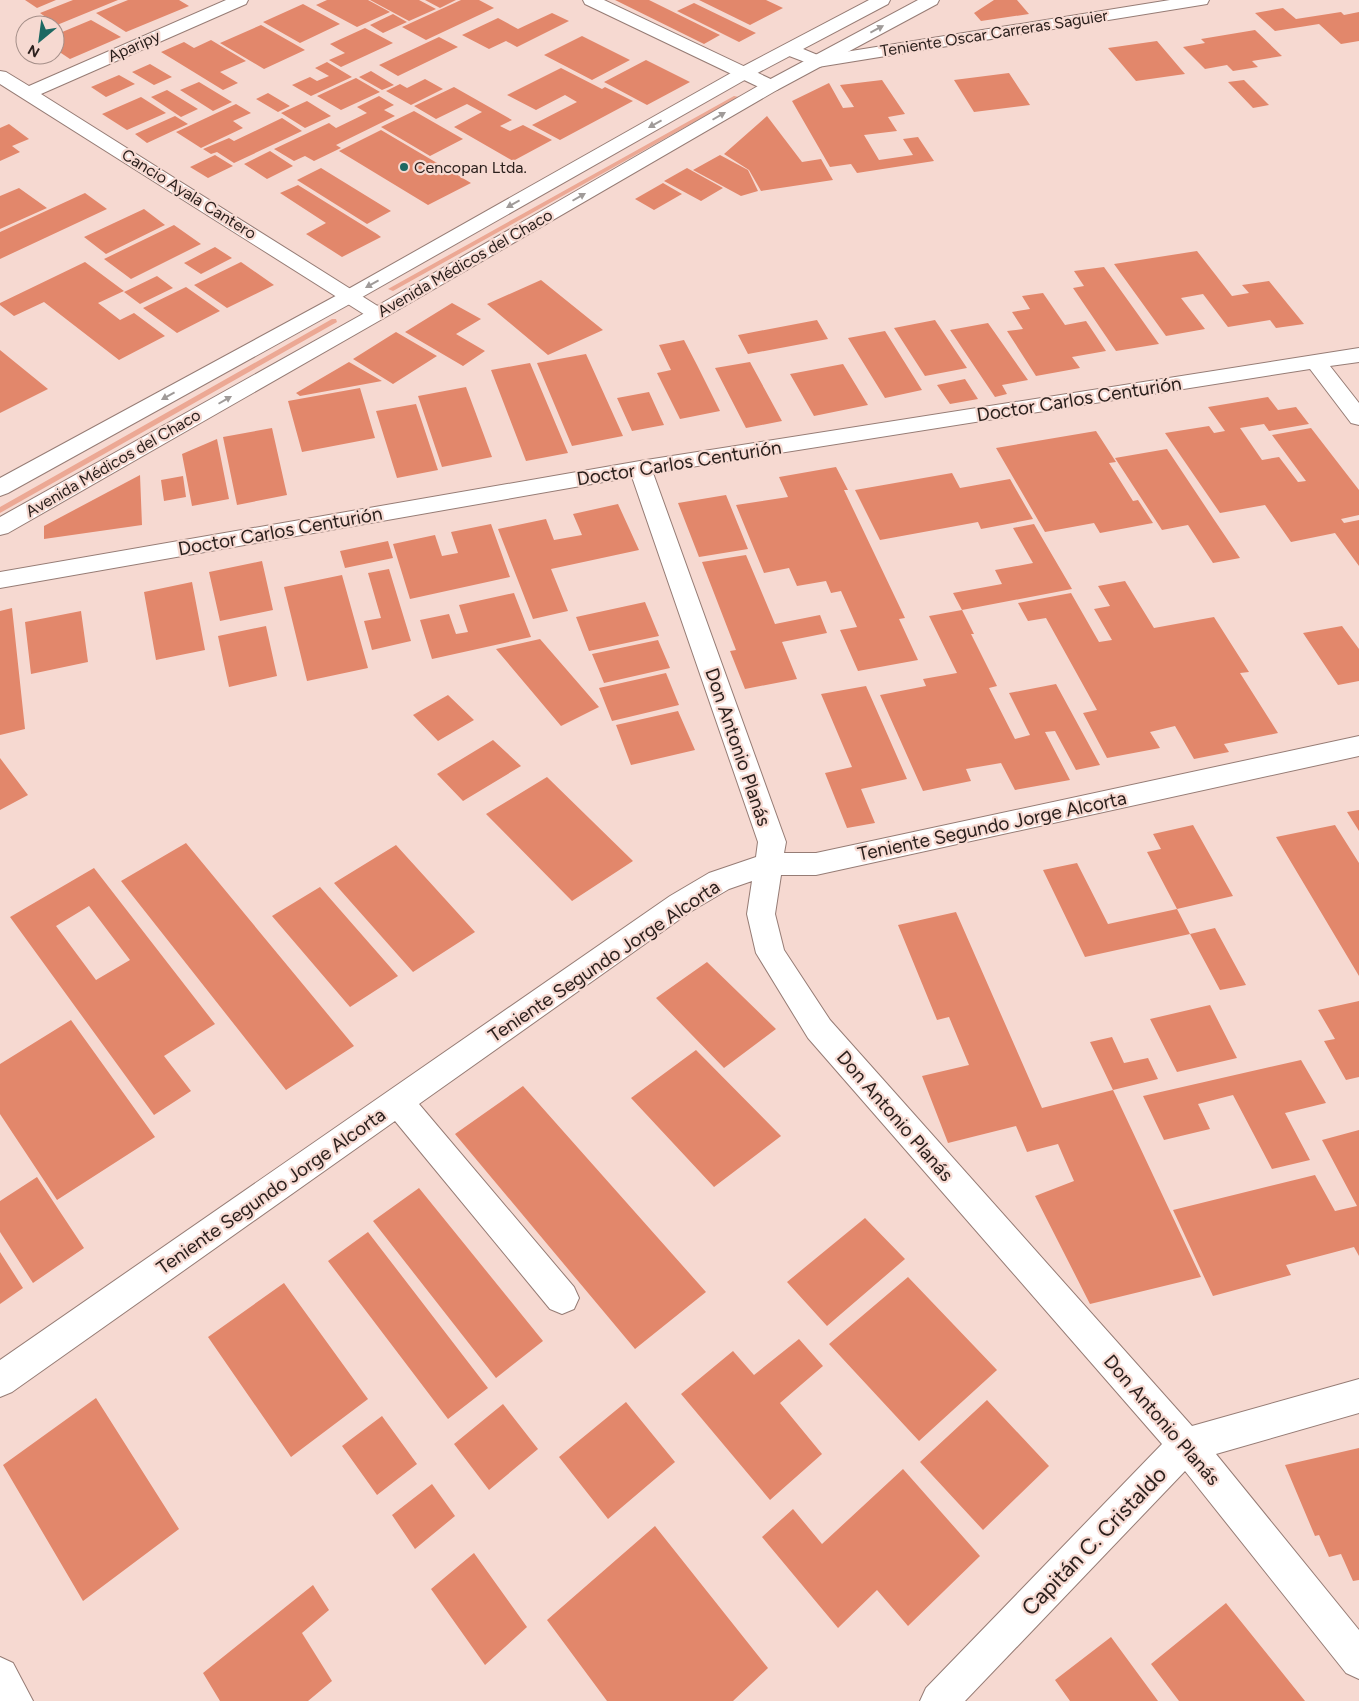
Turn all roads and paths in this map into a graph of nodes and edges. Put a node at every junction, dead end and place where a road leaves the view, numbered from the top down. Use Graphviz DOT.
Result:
graph roads {
  1 [pos="240,0"];
  2 [pos="591,0"];
  3 [pos="882,0"];
  4 [pos="931,0"];
  5 [pos="1201,0"];
  6 [pos="790,50"];
  7 [pos="818,62"];
  8 [pos="744,73"];
  9 [pos="0,76"];
  10 [pos="771,86"];
  11 [pos="28,93"];
  12 [pos="350,296"];
  13 [pos="377,314"];
  14 [pos="1359,355"];
  15 [pos="1316,362"];
  16 [pos="1359,418"];
  17 [pos="640,468"];
  18 [pos="0,488"];
  19 [pos="0,527"];
  20 [pos="0,580"];
  21 [pos="1359,746"];
  22 [pos="767,864"];
  23 [pos="398,1102"];
  24 [pos="562,1298"];
  25 [pos="0,1380"];
  26 [pos="1359,1396"];
  27 [pos="1186,1445"];
  28 [pos="1359,1660"];
  29 [pos="0,1676"];
  30 [pos="14,1701"];
  31 [pos="939,1701"];
  1 -- 11 [label="street, Aparipy"];
  2 -- 8 [label="street"];
  3 -- 6 [label="street, Avenida Médicos del Chaco"];
  7 -- 4 [label="street, Avenida Médicos del Chaco, one-way"];
  5 -- 7 [label="street, Teniente Oscar Carreras Saguier"];
  6 -- 7 [label="street"];
  6 -- 8 [label="street, Avenida Médicos del Chaco"];
  7 -- 10 [label="street, Avenida Médicos del Chaco"];
  8 -- 10 [label="street"];
  8 -- 12 [label="street, Avenida Médicos del Chaco, one-way"];
  9 -- 11 [label="street, Cancio Ayala Cantero"];
  13 -- 10 [label="street, Avenida Médicos del Chaco, one-way"];
  11 -- 12 [label="street, Cancio Ayala Cantero"];
  12 -- 13 [label="street, Cancio Ayala Cantero"];
  12 -- 18 [label="street, Avenida Médicos del Chaco, one-way"];
  19 -- 13 [label="street, Avenida Médicos del Chaco, one-way"];
  14 -- 15 [label="street, Doctor Carlos Centurión"];
  15 -- 16 [label="street"];
  15 -- 17 [label="street, Doctor Carlos Centurión"];
  17 -- 20 [label="street, Doctor Carlos Centurión"];
  17 -- 22 [label="street, Don Antonio Planás"];
  21 -- 22 [label="street, Teniente Segundo Jorge Alcorta"];
  22 -- 23 [label="street, Teniente Segundo Jorge Alcorta"];
  22 -- 27 [label="street, Don Antonio Planás"];
  23 -- 24 [label="street"];
  23 -- 25 [label="street, Teniente Segundo Jorge Alcorta"];
  26 -- 27 [label="street"];
  27 -- 28 [label="street, Don Antonio Planás"];
  27 -- 31 [label="street, Capitán C. Cristaldo"];
  29 -- 30 [label="street"];
}
